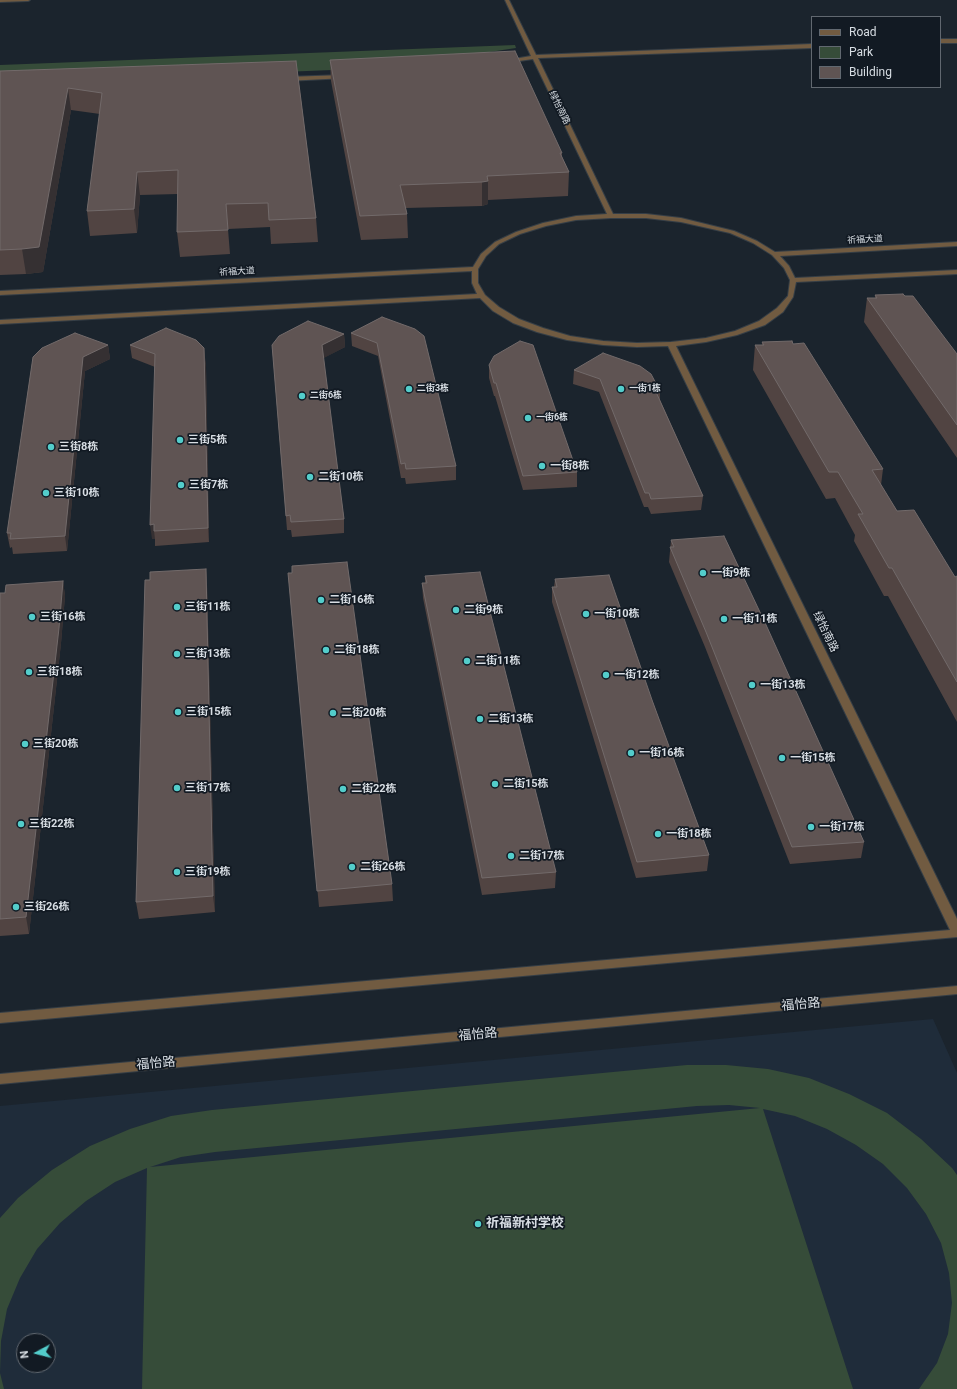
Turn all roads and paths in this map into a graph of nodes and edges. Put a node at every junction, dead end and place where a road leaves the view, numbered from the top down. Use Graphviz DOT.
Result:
graph roads {
  1 [pos="28,0"];
  2 [pos="507,0"];
  3 [pos="0,1"];
  4 [pos="941,41"];
  5 [pos="957,41"];
  6 [pos="811,46"];
  7 [pos="534,57"];
  8 [pos="497,62"];
  9 [pos="353,76"];
  10 [pos="279,79"];
  11 [pos="611,216"];
  12 [pos="957,244"];
  13 [pos="774,254"];
  14 [pos="475,269"];
  15 [pos="957,272"];
  16 [pos="793,280"];
  17 [pos="0,293"];
  18 [pos="482,296"];
  19 [pos="0,322"];
  20 [pos="671,344"];
  21 [pos="957,932"];
  22 [pos="957,990"];
  23 [pos="0,1018"];
  24 [pos="0,1079"];
  1 -- 3 [label="street"];
  2 -- 7 [label="street, 绿怡南路"];
  4 -- 5 [label="street"];
  6 -- 7 [label="street"];
  7 -- 8 [label="street"];
  7 -- 11 [label="street, 绿怡南路"];
  9 -- 10 [label="street"];
  11 -- 13 [label="street"];
  11 -- 14 [label="street"];
  12 -- 13 [label="street, 祈福大道"];
  13 -- 16 [label="street"];
  14 -- 17 [label="street, 祈福大道"];
  14 -- 18 [label="street"];
  15 -- 16 [label="street"];
  16 -- 20 [label="street"];
  18 -- 19 [label="street"];
  18 -- 20 [label="street"];
  20 -- 21 [label="street, 绿怡南路"];
  21 -- 23 [label="street"];
  22 -- 24 [label="street, 福怡路"];
}
